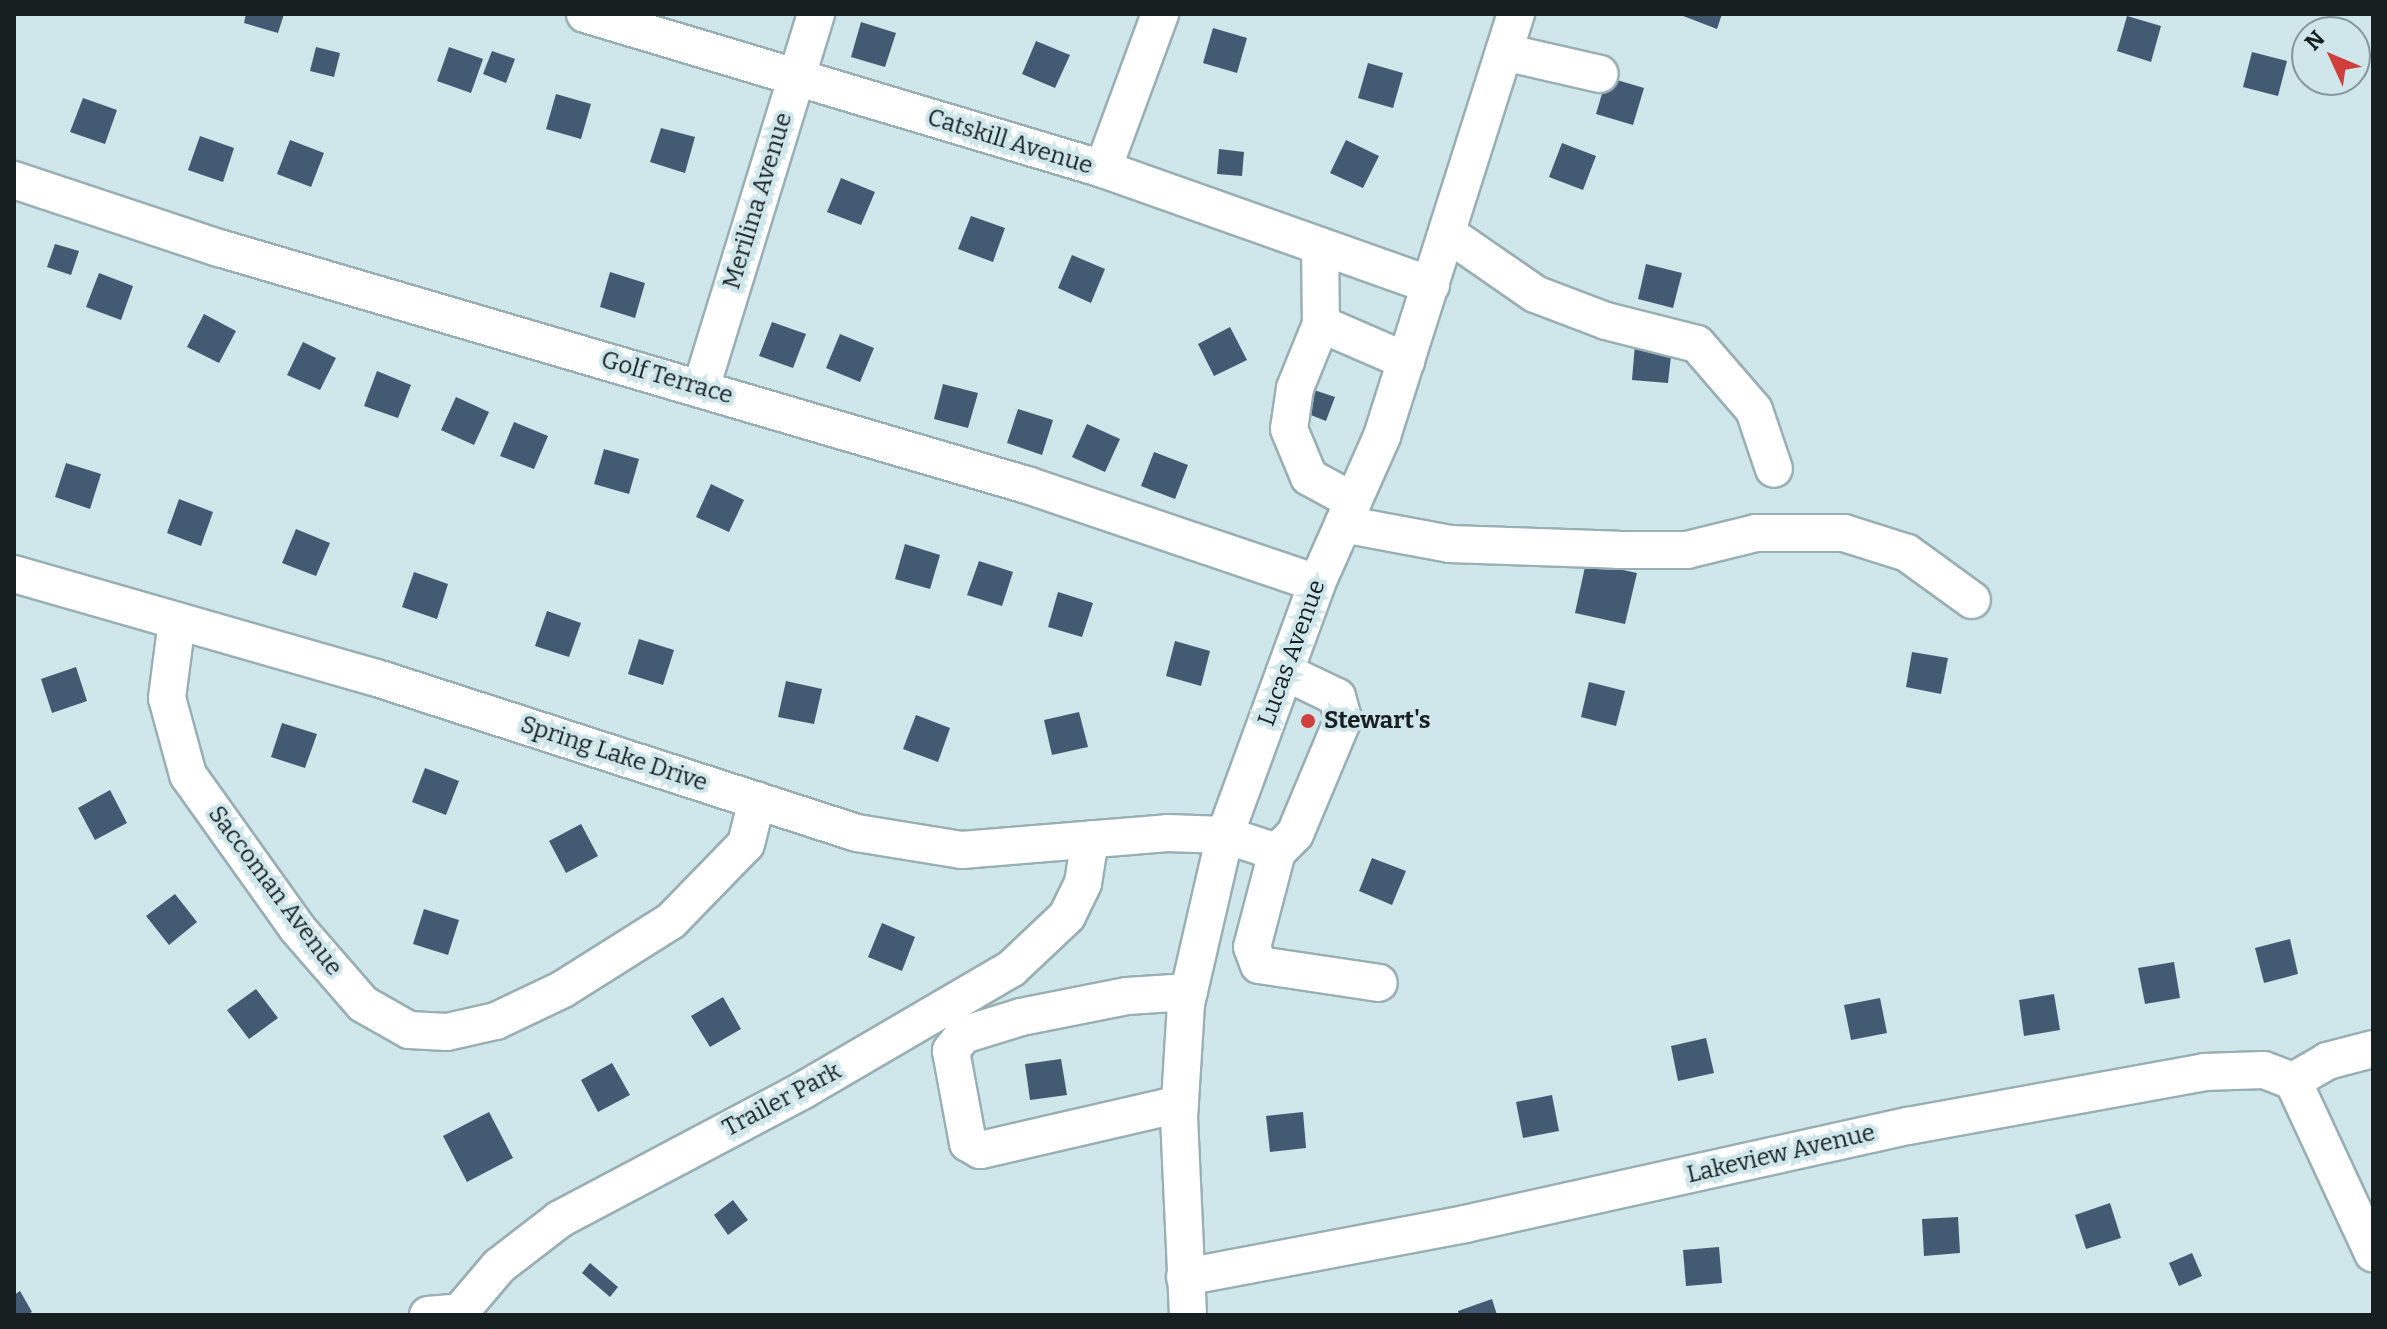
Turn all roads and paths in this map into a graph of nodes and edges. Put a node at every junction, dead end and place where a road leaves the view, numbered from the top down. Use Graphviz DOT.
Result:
graph roads {
  1 [pos="585,14"];
  2 [pos="816,14"];
  3 [pos="1160,14"];
  4 [pos="1516,14"];
  5 [pos="1500,65"];
  6 [pos="1600,74"];
  7 [pos="795,78"];
  8 [pos="1103,169"];
  9 [pos="14,180"];
  10 [pos="1447,233"];
  11 [pos="1320,246"];
  12 [pos="1431,285"];
  13 [pos="1321,324"];
  14 [pos="1406,361"];
  15 [pos="701,388"];
  16 [pos="1774,469"];
  17 [pos="1348,512"];
  18 [pos="14,574"];
  19 [pos="1317,583"];
  20 [pos="1972,600"];
  21 [pos="177,621"];
  22 [pos="1285,672"];
  23 [pos="757,800"];
  24 [pos="1225,835"];
  25 [pos="1090,840"];
  26 [pos="1277,852"];
  27 [pos="1379,983"];
  28 [pos="1189,992"];
  29 [pos="2373,1049"];
  30 [pos="2293,1081"];
  31 [pos="1180,1104"];
  32 [pos="2373,1253"];
  33 [pos="1185,1277"];
  34 [pos="453,1314"];
  35 [pos="1188,1315"];
  1 -- 7 [label="street, Catskill Avenue"];
  2 -- 7 [label="street, Merilina Avenue"];
  3 -- 8 [label="street"];
  4 -- 5 [label="street, Lucas Avenue"];
  5 -- 6 [label="street"];
  5 -- 10 [label="street, Lucas Avenue"];
  7 -- 8 [label="street, Catskill Avenue"];
  7 -- 15 [label="street, Merilina Avenue"];
  8 -- 11 [label="street, Catskill Avenue"];
  9 -- 15 [label="street, Golf Terrace"];
  10 -- 12 [label="street, Lucas Avenue"];
  10 -- 16 [label="street"];
  11 -- 12 [label="street, Catskill Avenue"];
  11 -- 13 [label="street"];
  12 -- 14 [label="street, Lucas Avenue"];
  13 -- 14 [label="street"];
  13 -- 17 [label="street"];
  14 -- 17 [label="street, Lucas Avenue"];
  15 -- 19 [label="street, Golf Terrace"];
  17 -- 19 [label="street, Lucas Avenue"];
  17 -- 20 [label="street"];
  18 -- 21 [label="street, Spring Lake Drive"];
  19 -- 22 [label="street, Lucas Avenue"];
  21 -- 23 [label="street, Spring Lake Drive"];
  21 -- 23 [label="street, Saccoman Avenue"];
  22 -- 24 [label="street, Lucas Avenue"];
  22 -- 26 [label="street"];
  23 -- 25 [label="street, Spring Lake Drive"];
  24 -- 25 [label="street, Spring Lake Drive"];
  24 -- 26 [label="street"];
  24 -- 28 [label="street, Lucas Avenue"];
  25 -- 34 [label="street, Trailer Park"];
  26 -- 27 [label="street"];
  28 -- 31 [label="street, Lucas Avenue"];
  28 -- 31 [label="street"];
  29 -- 30 [label="street"];
  30 -- 32 [label="street"];
  30 -- 33 [label="street, Lakeview Avenue"];
  31 -- 33 [label="street, Lucas Avenue"];
  33 -- 35 [label="street, Lucas Avenue"];
}
